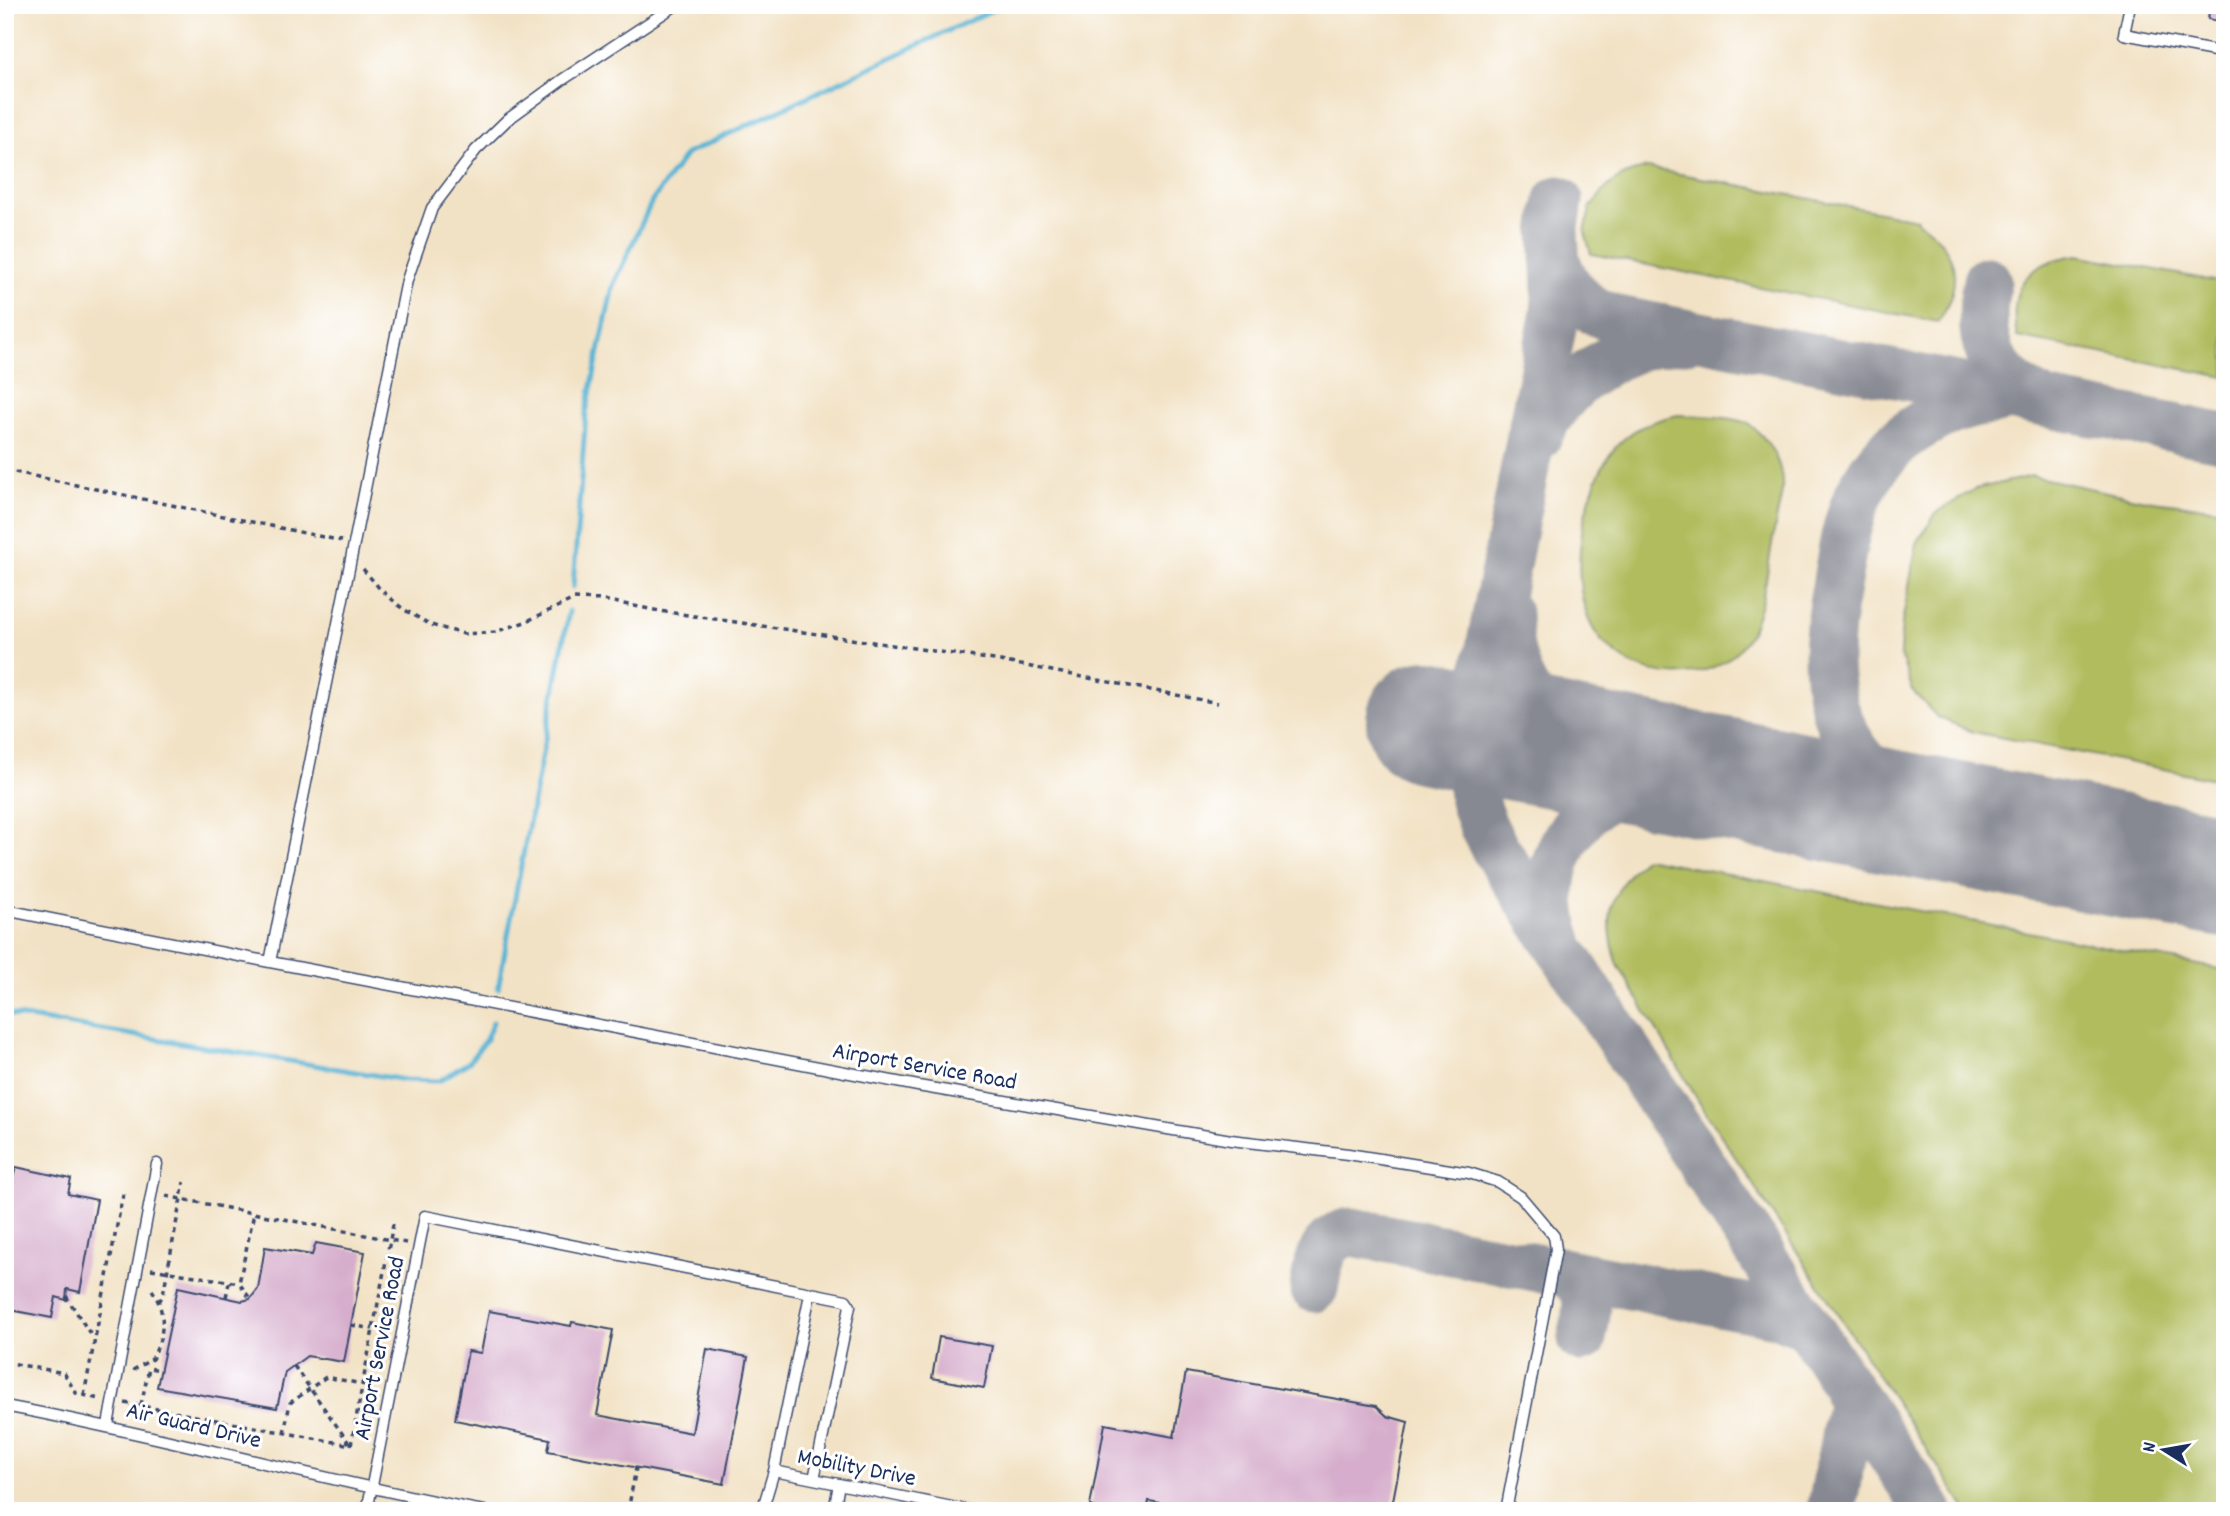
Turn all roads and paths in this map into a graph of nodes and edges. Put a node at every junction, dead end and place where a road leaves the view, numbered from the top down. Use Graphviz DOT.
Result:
graph roads {
  1 [pos="676,5"];
  2 [pos="2130,5"];
  3 [pos="2225,53"];
  4 [pos="5,470"];
  5 [pos="354,543"];
  6 [pos="363,568"];
  7 [pos="1218,703"];
  8 [pos="5,910"];
  9 [pos="270,962"];
  10 [pos="157,1164"];
  11 [pos="184,1182"];
  12 [pos="124,1189"];
  13 [pos="166,1196"];
  14 [pos="181,1199"];
  15 [pos="254,1213"];
  16 [pos="393,1224"];
  17 [pos="389,1240"];
  18 [pos="406,1243"];
  19 [pos="151,1269"];
  20 [pos="167,1272"];
  21 [pos="229,1283"];
  22 [pos="239,1283"];
  23 [pos="150,1288"];
  24 [pos="810,1294"];
  25 [pos="66,1296"];
  26 [pos="226,1297"];
  27 [pos="248,1297"];
  28 [pos="159,1302"];
  29 [pos="351,1325"];
  30 [pos="373,1329"];
  31 [pos="96,1333"];
  32 [pos="5,1362"];
  33 [pos="147,1366"];
  34 [pos="294,1366"];
  35 [pos="161,1370"];
  36 [pos="131,1371"];
  37 [pos="362,1384"];
  38 [pos="309,1387"];
  39 [pos="84,1395"];
  40 [pos="101,1399"];
  41 [pos="5,1406"];
  42 [pos="108,1426"];
  43 [pos="284,1433"];
  44 [pos="351,1445"];
  45 [pos="636,1468"];
  46 [pos="774,1471"];
  47 [pos="814,1479"];
  48 [pos="839,1484"];
  49 [pos="372,1488"];
  50 [pos="429,1506"];
  51 [pos="367,1511"];
  52 [pos="484,1511"];
  53 [pos="628,1511"];
  54 [pos="762,1511"];
  55 [pos="834,1511"];
  56 [pos="972,1511"];
  57 [pos="1506,1511"];
  1 -- 5 [label="lane"];
  2 -- 3 [label="lane"];
  4 -- 5 [label="path"];
  5 -- 9 [label="lane"];
  6 -- 7 [label="path"];
  8 -- 9 [label="lane, Airport Service Road"];
  9 -- 57 [label="lane, Airport Service Road"];
  10 -- 42 [label="lane"];
  11 -- 14 [label="path"];
  12 -- 31 [label="path"];
  13 -- 14 [label="path"];
  14 -- 15 [label="path"];
  14 -- 20 [label="path"];
  15 -- 17 [label="path"];
  15 -- 22 [label="path"];
  16 -- 17 [label="path"];
  17 -- 18 [label="path"];
  17 -- 30 [label="path"];
  19 -- 20 [label="path"];
  20 -- 21 [label="path"];
  20 -- 28 [label="path"];
  21 -- 22 [label="path"];
  21 -- 26 [label="path"];
  22 -- 27 [label="path"];
  23 -- 28 [label="path"];
  24 -- 46 [label="lane"];
  24 -- 47 [label="lane"];
  24 -- 49 [label="lane, Airport Service Road"];
  25 -- 31 [label="path"];
  28 -- 33 [label="path"];
  29 -- 30 [label="path"];
  30 -- 37 [label="path"];
  31 -- 39 [label="path"];
  32 -- 39 [label="path"];
  33 -- 35 [label="path"];
  33 -- 36 [label="path"];
  33 -- 43 [label="path"];
  34 -- 38 [label="path"];
  37 -- 38 [label="path"];
  37 -- 44 [label="path"];
  38 -- 43 [label="path"];
  38 -- 44 [label="path"];
  39 -- 40 [label="path"];
  41 -- 42 [label="lane, Air Guard Drive"];
  42 -- 49 [label="lane, Air Guard Drive"];
  43 -- 44 [label="path"];
  45 -- 53 [label="path"];
  46 -- 47 [label="lane, Mobility Drive"];
  46 -- 54 [label="lane, Mobility Drive"];
  47 -- 48 [label="lane, Mobility Drive"];
  48 -- 55 [label="lane"];
  48 -- 56 [label="lane, Mobility Drive"];
  49 -- 50 [label="lane"];
  49 -- 51 [label="lane, Airport Service Road"];
  50 -- 52 [label="lane"];
}
